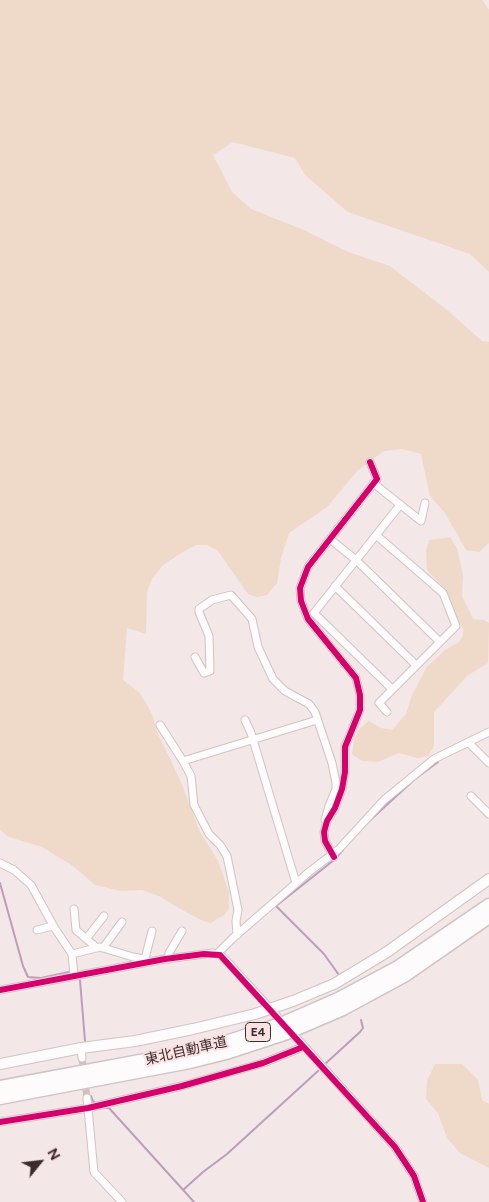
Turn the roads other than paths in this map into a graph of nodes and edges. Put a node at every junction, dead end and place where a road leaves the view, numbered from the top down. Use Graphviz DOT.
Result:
graph roads {
  1 [pos="370,462"];
  2 [pos="373,484"];
  3 [pos="425,503"];
  4 [pos="400,504"];
  5 [pos="376,535"];
  6 [pos="330,539"];
  7 [pos="356,560"];
  8 [pos="335,586"];
  9 [pos="440,642"];
  10 [pos="195,657"];
  11 [pos="416,665"];
  12 [pos="392,690"];
  13 [pos="387,712"];
  14 [pos="245,720"];
  15 [pos="317,720"];
  16 [pos="160,725"];
  17 [pos="489,732"];
  18 [pos="253,739"];
  19 [pos="468,742"];
  20 [pos="183,760"];
  21 [pos="489,763"];
  22 [pos="471,796"];
  23 [pos="489,812"];
  24 [pos="325,826"];
  25 [pos="333,855"];
  26 [pos="0,863"];
  27 [pos="489,879"];
  28 [pos="296,883"];
  29 [pos="489,905"];
  30 [pos="74,909"];
  31 [pos="104,916"];
  32 [pos="489,917"];
  33 [pos="122,922"];
  34 [pos="53,926"];
  35 [pos="37,930"];
  36 [pos="152,931"];
  37 [pos="182,931"];
  38 [pos="237,935"];
  39 [pos="86,939"];
  40 [pos="100,948"];
  41 [pos="72,954"];
  42 [pos="217,954"];
  43 [pos="168,959"];
  44 [pos="147,960"];
  45 [pos="74,976"];
  46 [pos="0,990"];
  47 [pos="273,1012"];
  48 [pos="296,1037"];
  49 [pos="303,1047"];
  50 [pos="0,1064"];
  51 [pos="0,1087"];
  52 [pos="0,1098"];
  53 [pos="88,1098"];
  54 [pos="88,1108"];
  55 [pos="0,1122"];
  56 [pos="122,1202"];
  57 [pos="423,1202"];
  1 -- 2 [label="street"];
  2 -- 4 [label="street"];
  2 -- 6 [label="street"];
  3 -- 4 [label="street"];
  4 -- 5 [label="street"];
  5 -- 7 [label="street"];
  5 -- 9 [label="street"];
  6 -- 7 [label="street"];
  6 -- 24 [label="street"];
  7 -- 8 [label="street"];
  7 -- 9 [label="street"];
  8 -- 11 [label="street"];
  8 -- 12 [label="street"];
  9 -- 11 [label="street"];
  10 -- 15 [label="street"];
  11 -- 12 [label="street"];
  12 -- 13 [label="street"];
  14 -- 18 [label="street"];
  15 -- 18 [label="street"];
  15 -- 24 [label="street"];
  16 -- 20 [label="street"];
  17 -- 19 [label="street"];
  18 -- 20 [label="street"];
  18 -- 28 [label="street"];
  19 -- 21 [label="street"];
  19 -- 25 [label="street"];
  20 -- 38 [label="street"];
  22 -- 23 [label="street"];
  24 -- 25 [label="street"];
  25 -- 28 [label="street"];
  26 -- 34 [label="street"];
  27 -- 47 [label="street"];
  28 -- 38 [label="street"];
  29 -- 51 [label="highway, 東北自動車道 / E4"];
  30 -- 39 [label="street"];
  31 -- 39 [label="street"];
  32 -- 52 [label="highway, 東北自動車道 / E4"];
  33 -- 40 [label="street"];
  34 -- 35 [label="street"];
  34 -- 41 [label="street"];
  36 -- 44 [label="street"];
  37 -- 43 [label="street"];
  38 -- 42 [label="street"];
  39 -- 40 [label="street"];
  40 -- 41 [label="street"];
  40 -- 44 [label="street"];
  41 -- 45 [label="street"];
  42 -- 43 [label="street"];
  42 -- 47 [label="street"];
  43 -- 44 [label="street"];
  44 -- 45 [label="street"];
  45 -- 46 [label="street"];
  47 -- 50 [label="street"];
  48 -- 49 [label="street"];
  49 -- 54 [label="street"];
  49 -- 57 [label="street"];
  53 -- 54 [label="street"];
  54 -- 55 [label="street"];
  54 -- 56 [label="street"];
}
